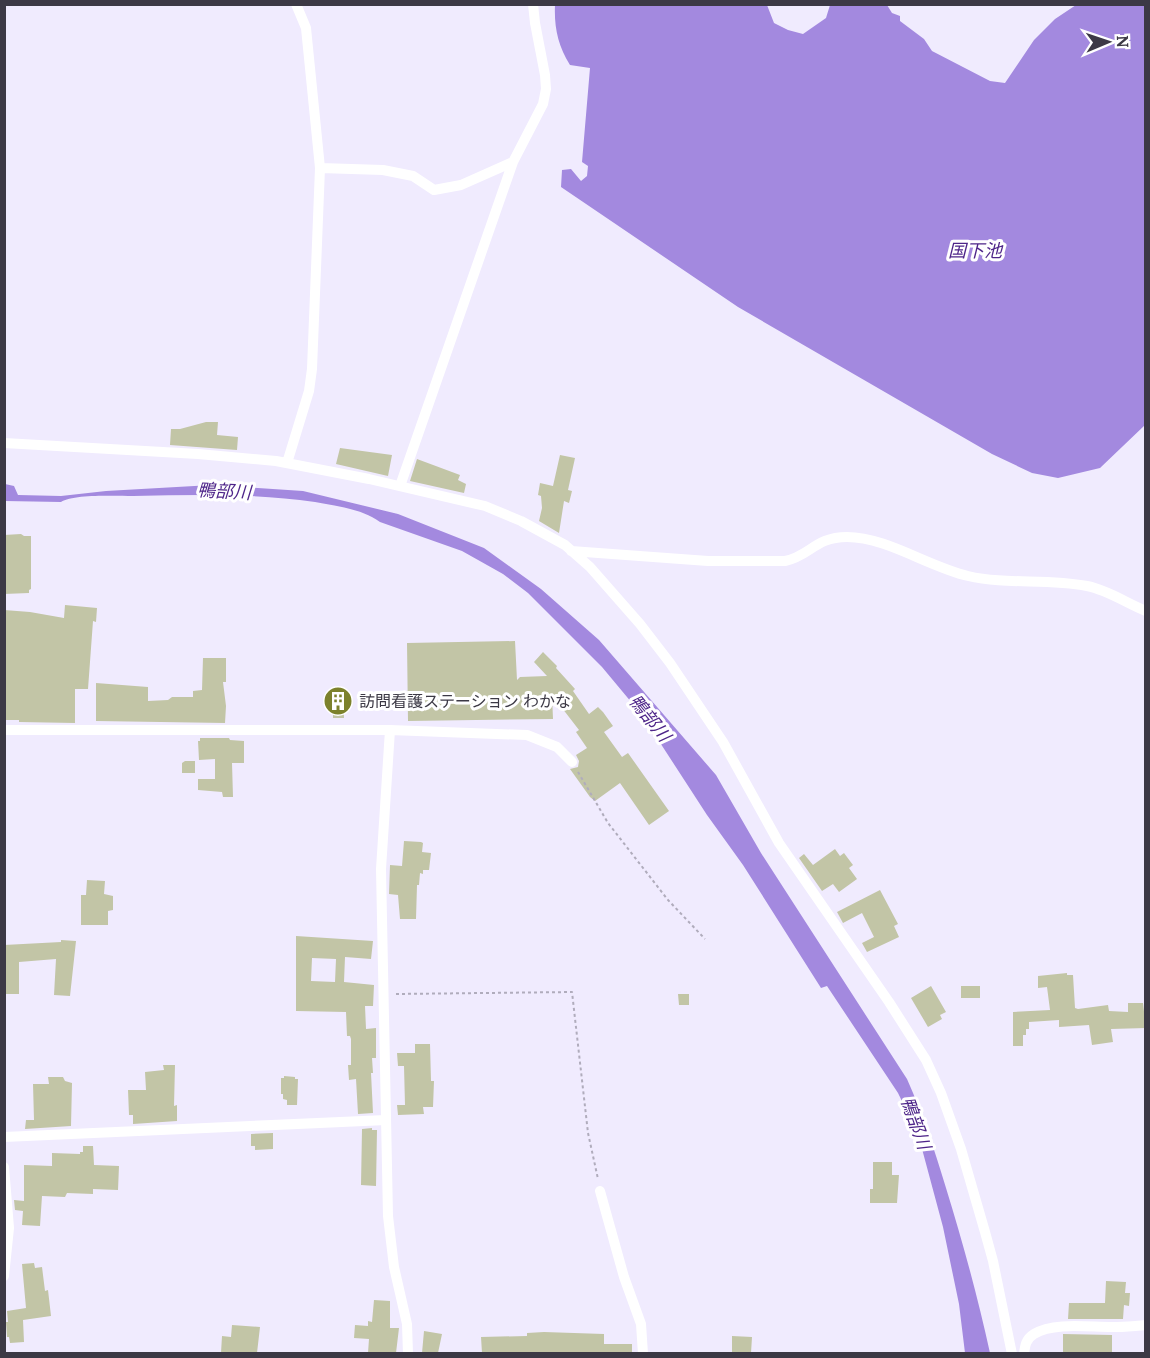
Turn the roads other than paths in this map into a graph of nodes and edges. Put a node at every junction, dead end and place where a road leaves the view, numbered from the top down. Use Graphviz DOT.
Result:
graph roads {
  1 [pos="296,4"];
  2 [pos="533,4"];
  3 [pos="513,162"];
  4 [pos="320,168"];
  5 [pos="4,443"];
  6 [pos="286,463"];
  7 [pos="400,486"];
  8 [pos="571,551"];
  9 [pos="1146,611"];
  10 [pos="4,730"];
  11 [pos="390,730"];
  12 [pos="572,762"];
  13 [pos="386,1120"];
  14 [pos="4,1137"];
  15 [pos="4,1167"];
  16 [pos="600,1191"];
  17 [pos="4,1276"];
  18 [pos="1146,1325"];
  19 [pos="408,1353"];
  20 [pos="643,1353"];
  21 [pos="1011,1353"];
  22 [pos="1024,1353"];
  1 -- 4 [label="street"];
  2 -- 3 [label="street"];
  3 -- 4 [label="street"];
  3 -- 7 [label="street"];
  4 -- 6 [label="street"];
  5 -- 6 [label="street"];
  6 -- 7 [label="street"];
  7 -- 8 [label="street"];
  8 -- 9 [label="street"];
  8 -- 21 [label="street"];
  10 -- 11 [label="street"];
  11 -- 12 [label="street"];
  11 -- 13 [label="street"];
  13 -- 14 [label="street"];
  13 -- 19 [label="street"];
  15 -- 17 [label="street"];
  16 -- 20 [label="street"];
  18 -- 22 [label="street"];
}
